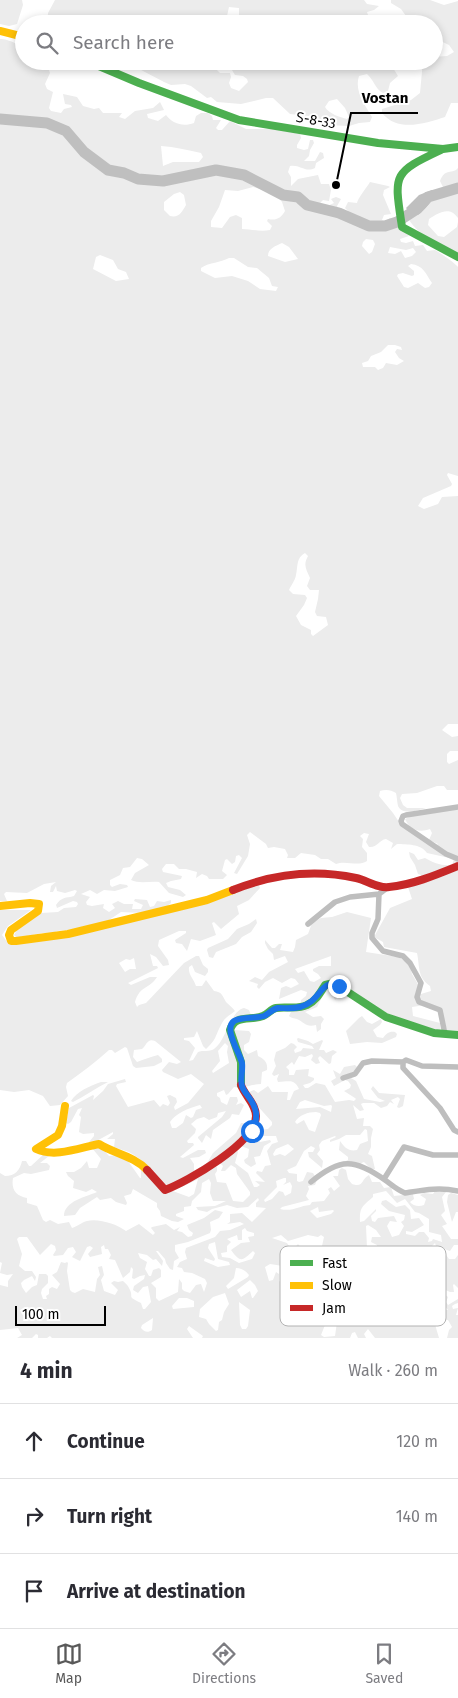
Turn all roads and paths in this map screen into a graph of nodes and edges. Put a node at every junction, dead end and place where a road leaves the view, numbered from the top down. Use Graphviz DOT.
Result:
graph roads {
  1 [pos="0,31"];
  2 [pos="15,35"];
  3 [pos="107,70"];
  4 [pos="458,147"];
  5 [pos="443,149"];
  6 [pos="458,257"];
  7 [pos="458,807"];
  8 [pos="458,859"];
  9 [pos="458,866"];
  10 [pos="387,888"];
  11 [pos="379,894"];
  12 [pos="0,906"];
  13 [pos="308,924"];
  14 [pos="446,1034"];
  15 [pos="458,1035"];
  16 [pos="402,1062"];
  17 [pos="458,1067"];
  18 [pos="343,1078"];
  19 [pos="65,1106"];
  20 [pos="458,1132"];
  21 [pos="458,1155"];
  22 [pos="384,1179"];
  23 [pos="311,1182"];
  24 [pos="458,1191"];
  1 -- 2 [label="street"];
  3 -- 5 [label="street, Տ-8-33 / Տ-8-33"];
  4 -- 5 [label="street"];
  5 -- 6 [label="street"];
  7 -- 8 [label="street"];
  9 -- 10 [label="street"];
  10 -- 11 [label="street"];
  10 -- 12 [label="street"];
  11 -- 13 [label="street"];
  11 -- 14 [label="street"];
  14 -- 15 [label="street"];
  14 -- 19 [label="street"];
  16 -- 17 [label="street"];
  16 -- 18 [label="street"];
  16 -- 20 [label="street"];
  21 -- 22 [label="street"];
  22 -- 23 [label="street"];
  22 -- 24 [label="street"];
}
